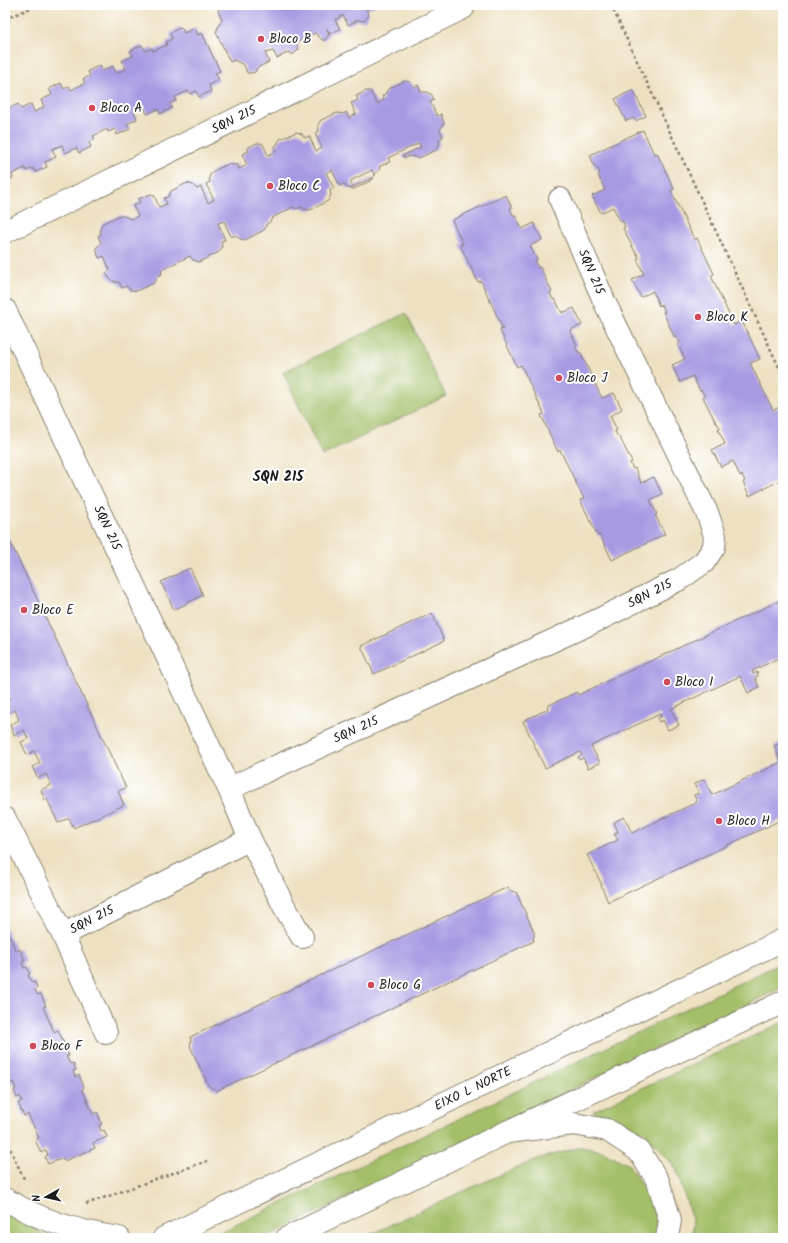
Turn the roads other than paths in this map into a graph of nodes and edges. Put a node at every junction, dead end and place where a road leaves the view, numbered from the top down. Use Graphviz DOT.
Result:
graph roads {
  1 [pos="463,8"];
  2 [pos="560,199"];
  3 [pos="5,232"];
  4 [pos="5,310"];
  5 [pos="229,789"];
  6 [pos="5,819"];
  7 [pos="250,839"];
  8 [pos="63,936"];
  9 [pos="302,937"];
  10 [pos="783,940"];
  11 [pos="783,1002"];
  12 [pos="106,1033"];
  13 [pos="507,1132"];
  14 [pos="5,1199"];
  15 [pos="119,1238"];
  16 [pos="164,1238"];
  17 [pos="287,1238"];
  18 [pos="667,1238"];
  1 -- 3 [label="main road, SQN 215"];
  2 -- 5 [label="main road, SQN 215"];
  4 -- 5 [label="main road, SQN 215"];
  5 -- 7 [label="main road, SQN 215"];
  6 -- 8 [label="main road, SQN 215"];
  7 -- 8 [label="main road, SQN 215"];
  7 -- 9 [label="main road, SQN 215"];
  8 -- 12 [label="main road, SQN 215"];
  10 -- 16 [label="main road, EIXO L NORTE"];
  11 -- 13 [label="main road"];
  13 -- 17 [label="main road"];
  13 -- 18 [label="main road"];
  14 -- 15 [label="main road"];
}
